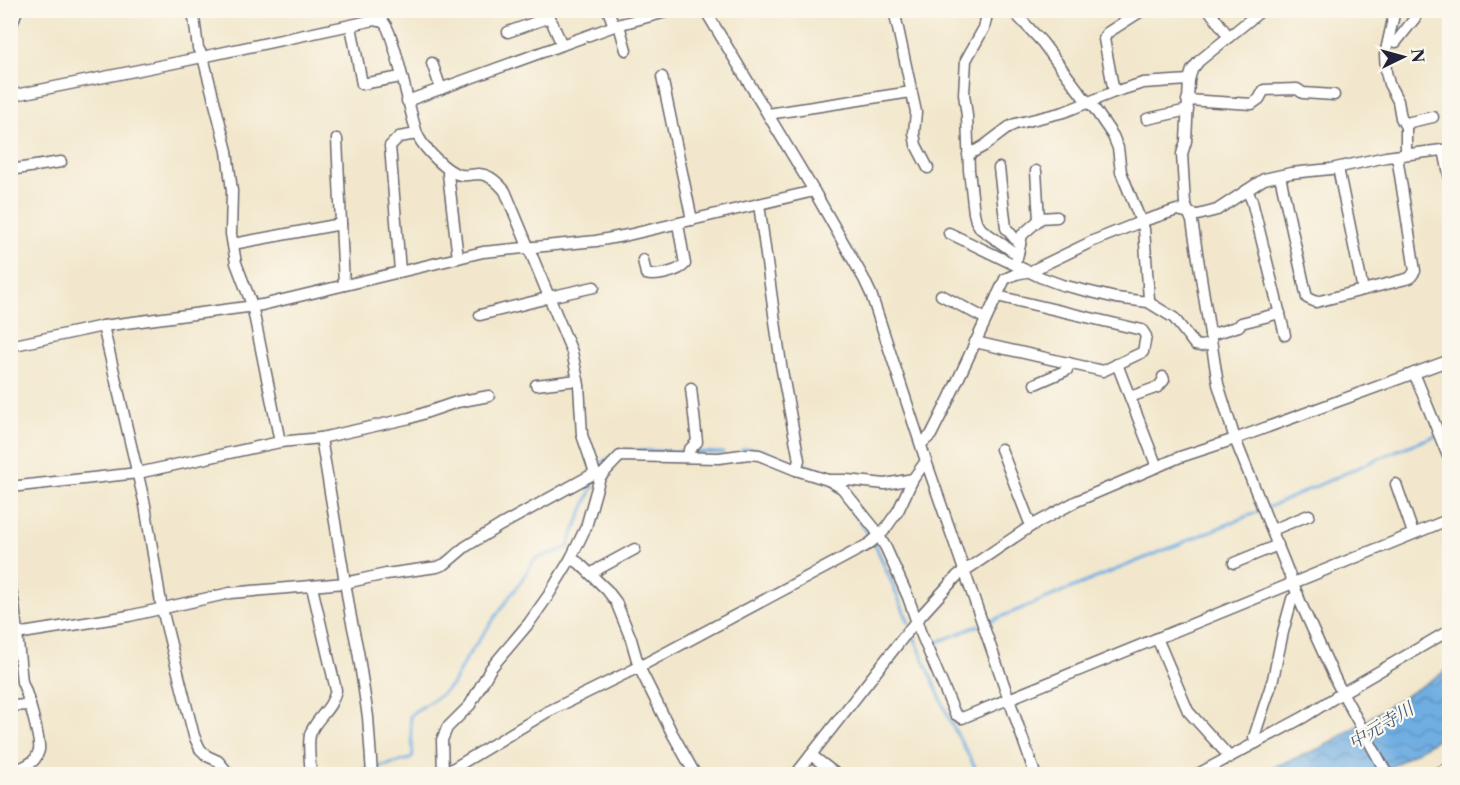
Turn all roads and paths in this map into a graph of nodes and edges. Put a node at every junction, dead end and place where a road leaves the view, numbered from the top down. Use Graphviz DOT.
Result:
graph roads {
  1 [pos="17,10"];
  2 [pos="193,10"];
  3 [pos="388,10"];
  4 [pos="608,10"];
  5 [pos="674,10"];
  6 [pos="705,10"];
  7 [pos="894,10"];
  8 [pos="988,10"];
  9 [pos="1012,10"];
  10 [pos="1143,10"];
  11 [pos="1209,10"];
  12 [pos="1262,10"];
  13 [pos="1395,10"];
  14 [pos="548,14"];
  15 [pos="1415,18"];
  16 [pos="382,22"];
  17 [pos="616,25"];
  18 [pos="351,26"];
  19 [pos="10,30"];
  20 [pos="508,32"];
  21 [pos="1229,37"];
  22 [pos="1389,40"];
  23 [pos="562,45"];
  24 [pos="626,50"];
  25 [pos="203,57"];
  26 [pos="432,63"];
  27 [pos="401,77"];
  28 [pos="662,77"];
  29 [pos="1189,81"];
  30 [pos="441,89"];
  31 [pos="911,92"];
  32 [pos="1113,92"];
  33 [pos="1334,95"];
  34 [pos="10,96"];
  35 [pos="407,101"];
  36 [pos="1087,102"];
  37 [pos="1188,105"];
  38 [pos="768,114"];
  39 [pos="1433,117"];
  40 [pos="1147,119"];
  41 [pos="1406,127"];
  42 [pos="417,134"];
  43 [pos="338,139"];
  44 [pos="1447,149"];
  45 [pos="968,155"];
  46 [pos="1401,155"];
  47 [pos="61,162"];
  48 [pos="928,168"];
  49 [pos="999,168"];
  50 [pos="1338,168"];
  51 [pos="10,170"];
  52 [pos="449,170"];
  53 [pos="1036,171"];
  54 [pos="1280,176"];
  55 [pos="1449,179"];
  56 [pos="1247,190"];
  57 [pos="814,191"];
  58 [pos="759,204"];
  59 [pos="1189,213"];
  60 [pos="1057,217"];
  61 [pos="1039,218"];
  62 [pos="692,220"];
  63 [pos="1140,222"];
  64 [pos="341,224"];
  65 [pos="678,224"];
  66 [pos="949,233"];
  67 [pos="233,244"];
  68 [pos="528,248"];
  69 [pos="1018,254"];
  70 [pos="458,258"];
  71 [pos="644,260"];
  72 [pos="1031,271"];
  73 [pos="400,272"];
  74 [pos="344,285"];
  75 [pos="594,287"];
  76 [pos="1363,290"];
  77 [pos="941,295"];
  78 [pos="996,296"];
  79 [pos="549,297"];
  80 [pos="1148,302"];
  81 [pos="252,305"];
  82 [pos="1280,313"];
  83 [pos="480,315"];
  84 [pos="986,319"];
  85 [pos="103,326"];
  86 [pos="1286,335"];
  87 [pos="1211,340"];
  88 [pos="975,342"];
  89 [pos="10,346"];
  90 [pos="1449,360"];
  91 [pos="1069,363"];
  92 [pos="1117,364"];
  93 [pos="1414,373"];
  94 [pos="1163,377"];
  95 [pos="578,380"];
  96 [pos="1035,384"];
  97 [pos="536,386"];
  98 [pos="691,388"];
  99 [pos="489,396"];
  100 [pos="1130,397"];
  101 [pos="321,438"];
  102 [pos="1236,439"];
  103 [pos="280,442"];
  104 [pos="921,444"];
  105 [pos="1001,449"];
  106 [pos="688,457"];
  107 [pos="926,460"];
  108 [pos="1449,461"];
  109 [pos="1157,467"];
  110 [pos="796,470"];
  111 [pos="138,473"];
  112 [pos="598,475"];
  113 [pos="913,479"];
  114 [pos="1408,479"];
  115 [pos="828,480"];
  116 [pos="10,487"];
  117 [pos="1309,515"];
  118 [pos="1449,519"];
  119 [pos="1031,526"];
  120 [pos="1272,530"];
  121 [pos="1413,533"];
  122 [pos="879,535"];
  123 [pos="1278,545"];
  124 [pos="635,549"];
  125 [pos="571,558"];
  126 [pos="1234,563"];
  127 [pos="964,571"];
  128 [pos="591,574"];
  129 [pos="1293,582"];
  130 [pos="345,583"];
  131 [pos="10,585"];
  132 [pos="312,587"];
  133 [pos="1298,595"];
  134 [pos="162,609"];
  135 [pos="916,621"];
  136 [pos="1449,630"];
  137 [pos="14,634"];
  138 [pos="1157,638"];
  139 [pos="639,667"];
  140 [pos="1344,696"];
  141 [pos="1009,698"];
  142 [pos="30,705"];
  143 [pos="10,706"];
  144 [pos="1256,743"];
  145 [pos="811,755"];
  146 [pos="1229,758"];
  147 [pos="1449,769"];
  148 [pos="10,772"];
  149 [pos="229,774"];
  150 [pos="311,774"];
  151 [pos="372,774"];
  152 [pos="444,774"];
  153 [pos="695,774"];
  154 [pos="796,774"];
  155 [pos="836,774"];
  156 [pos="1035,774"];
  157 [pos="1198,774"];
  158 [pos="1387,774"];
  159 [pos="1440,774"];
  1 -- 19 [label="street"];
  2 -- 25 [label="street"];
  3 -- 16 [label="street"];
  4 -- 17 [label="street"];
  5 -- 17 [label="street"];
  6 -- 38 [label="street"];
  7 -- 31 [label="street"];
  8 -- 45 [label="street"];
  9 -- 36 [label="street"];
  10 -- 32 [label="street"];
  11 -- 21 [label="street"];
  12 -- 21 [label="street"];
  13 -- 22 [label="street"];
  14 -- 20 [label="street"];
  14 -- 23 [label="street"];
  15 -- 22 [label="street"];
  16 -- 18 [label="street"];
  16 -- 27 [label="street"];
  17 -- 23 [label="street"];
  17 -- 24 [label="street"];
  18 -- 25 [label="street"];
  18 -- 27 [label="street"];
  21 -- 29 [label="street"];
  22 -- 41 [label="street"];
  23 -- 30 [label="street"];
  25 -- 34 [label="street"];
  25 -- 67 [label="street"];
  26 -- 30 [label="street"];
  27 -- 35 [label="street"];
  28 -- 62 [label="street"];
  29 -- 32 [label="street"];
  29 -- 37 [label="street"];
  30 -- 35 [label="street"];
  31 -- 38 [label="street"];
  31 -- 48 [label="street"];
  32 -- 36 [label="street"];
  33 -- 37 [label="street"];
  35 -- 42 [label="street"];
  36 -- 45 [label="street"];
  36 -- 63 [label="street"];
  37 -- 40 [label="street"];
  37 -- 59 [label="street"];
  38 -- 57 [label="street"];
  39 -- 41 [label="street"];
  41 -- 46 [label="street"];
  42 -- 52 [label="street"];
  42 -- 73 [label="street"];
  43 -- 64 [label="street"];
  44 -- 46 [label="street"];
  44 -- 55 [label="street"];
  45 -- 69 [label="street"];
  46 -- 50 [label="street"];
  46 -- 76 [label="street"];
  47 -- 51 [label="street"];
  49 -- 69 [label="street"];
  50 -- 54 [label="street"];
  50 -- 76 [label="street"];
  52 -- 68 [label="street"];
  52 -- 70 [label="street"];
  53 -- 61 [label="street"];
  54 -- 56 [label="street"];
  54 -- 76 [label="street"];
  56 -- 59 [label="street"];
  56 -- 82 [label="street"];
  57 -- 58 [label="street"];
  57 -- 104 [label="street"];
  58 -- 62 [label="street"];
  58 -- 110 [label="street"];
  59 -- 63 [label="street"];
  59 -- 87 [label="street"];
  60 -- 61 [label="street"];
  61 -- 69 [label="street"];
  62 -- 65 [label="street"];
  63 -- 72 [label="street"];
  63 -- 80 [label="street"];
  64 -- 67 [label="street"];
  64 -- 74 [label="street"];
  65 -- 68 [label="street"];
  65 -- 71 [label="street"];
  66 -- 69 [label="street"];
  67 -- 81 [label="street"];
  68 -- 70 [label="street"];
  68 -- 79 [label="street"];
  69 -- 72 [label="street"];
  70 -- 73 [label="street"];
  72 -- 78 [label="street"];
  72 -- 80 [label="street"];
  73 -- 74 [label="street"];
  74 -- 81 [label="street"];
  75 -- 79 [label="street"];
  77 -- 84 [label="street"];
  78 -- 84 [label="street"];
  78 -- 92 [label="street"];
  79 -- 83 [label="street"];
  79 -- 95 [label="street"];
  80 -- 87 [label="street"];
  81 -- 85 [label="street"];
  81 -- 103 [label="street"];
  82 -- 86 [label="street"];
  82 -- 87 [label="street"];
  84 -- 88 [label="street"];
  85 -- 89 [label="street"];
  85 -- 111 [label="street"];
  87 -- 102 [label="street"];
  88 -- 91 [label="street"];
  88 -- 104 [label="street"];
  90 -- 93 [label="street"];
  91 -- 92 [label="street"];
  91 -- 96 [label="street"];
  92 -- 100 [label="street"];
  93 -- 102 [label="street"];
  93 -- 108 [label="street"];
  94 -- 100 [label="street"];
  95 -- 97 [label="street"];
  95 -- 112 [label="street"];
  98 -- 106 [label="street"];
  99 -- 101 [label="street"];
  100 -- 109 [label="street"];
  101 -- 103 [label="street"];
  101 -- 130 [label="street"];
  102 -- 109 [label="street"];
  102 -- 120 [label="street"];
  103 -- 111 [label="street"];
  104 -- 107 [label="street"];
  105 -- 119 [label="street"];
  106 -- 110 [label="street"];
  106 -- 112 [label="street"];
  107 -- 113 [label="street"];
  107 -- 127 [label="street"];
  109 -- 119 [label="street"];
  110 -- 115 [label="street"];
  111 -- 116 [label="street"];
  111 -- 134 [label="street"];
  112 -- 125 [label="street"];
  112 -- 130 [label="street"];
  113 -- 115 [label="street"];
  113 -- 122 [label="street"];
  114 -- 121 [label="street"];
  115 -- 122 [label="street"];
  117 -- 120 [label="street"];
  118 -- 121 [label="street"];
  119 -- 127 [label="street"];
  120 -- 123 [label="street"];
  121 -- 129 [label="street"];
  122 -- 135 [label="street"];
  122 -- 139 [label="street"];
  123 -- 126 [label="street"];
  123 -- 129 [label="street"];
  124 -- 128 [label="street"];
  125 -- 128 [label="street"];
  125 -- 152 [label="street"];
  127 -- 135 [label="street"];
  127 -- 141 [label="street"];
  128 -- 139 [label="street"];
  129 -- 133 [label="street"];
  129 -- 138 [label="street"];
  130 -- 132 [label="street"];
  130 -- 151 [label="street"];
  131 -- 137 [label="street"];
  132 -- 134 [label="street"];
  132 -- 150 [label="street"];
  133 -- 140 [label="street"];
  133 -- 144 [label="street"];
  134 -- 137 [label="street"];
  134 -- 149 [label="street"];
  135 -- 141 [label="street"];
  135 -- 145 [label="street"];
  136 -- 140 [label="street"];
  137 -- 142 [label="street"];
  138 -- 141 [label="street"];
  138 -- 146 [label="street"];
  139 -- 152 [label="street"];
  139 -- 153 [label="street"];
  140 -- 144 [label="street"];
  140 -- 158 [label="street"];
  141 -- 156 [label="street"];
  142 -- 143 [label="street"];
  142 -- 148 [label="street"];
  144 -- 146 [label="street"];
  145 -- 154 [label="street"];
  145 -- 155 [label="street"];
  146 -- 157 [label="street"];
  147 -- 159 [label="main road"];
}
